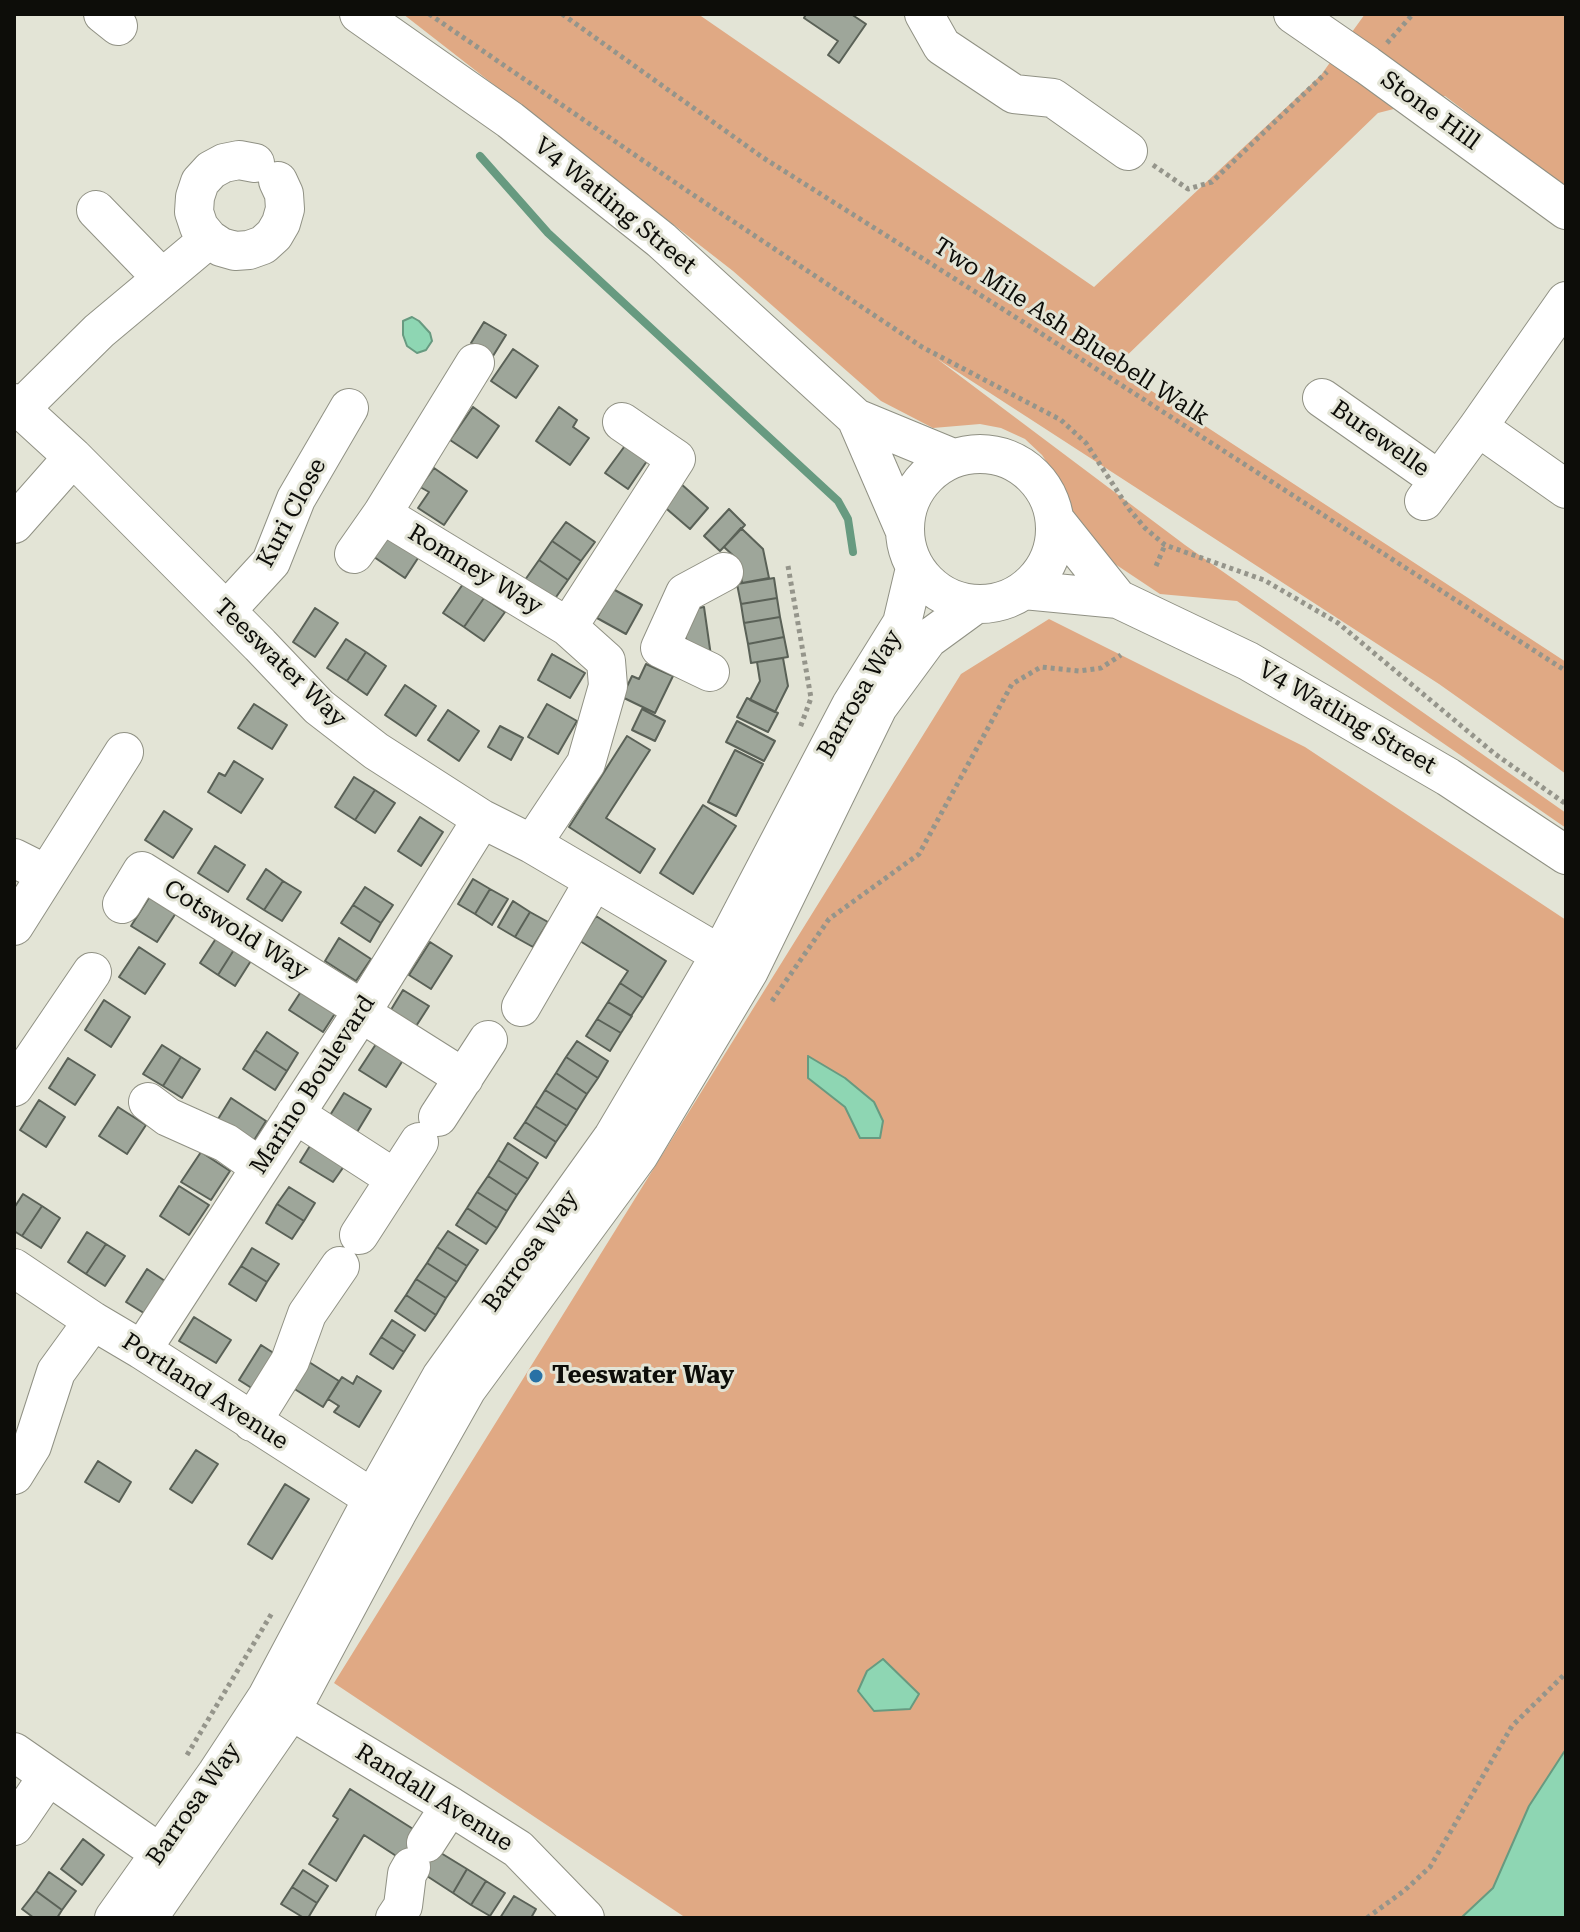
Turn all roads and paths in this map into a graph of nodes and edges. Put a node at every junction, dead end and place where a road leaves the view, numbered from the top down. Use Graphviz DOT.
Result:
graph roads {
  1 [pos="359,14"];
  2 [pos="429,14"];
  3 [pos="562,14"];
  4 [pos="924,14"];
  5 [pos="1293,14"];
  6 [pos="1348,52"];
  7 [pos="1128,151"];
  8 [pos="96,210"];
  9 [pos="1566,210"];
  10 [pos="209,239"];
  11 [pos="162,278"];
  12 [pos="1566,301"];
  13 [pos="475,363"];
  14 [pos="1322,398"];
  15 [pos="18,406"];
  16 [pos="349,408"];
  17 [pos="856,418"];
  18 [pos="622,422"];
  19 [pos="1478,427"];
  20 [pos="73,457"];
  21 [pos="953,458"];
  22 [pos="1566,489"];
  23 [pos="382,514"];
  24 [pos="1055,520"];
  25 [pos="14,524"];
  26 [pos="904,529"];
  27 [pos="1165,545"];
  28 [pos="354,554"];
  29 [pos="788,566"];
  30 [pos="1156,566"];
  31 [pos="915,568"];
  32 [pos="724,572"];
  33 [pos="1024,590"];
  34 [pos="1118,599"];
  35 [pos="976,604"];
  36 [pos="226,611"];
  37 [pos="568,627"];
  38 [pos="660,648"];
  39 [pos="1121,655"];
  40 [pos="606,661"];
  41 [pos="1566,671"];
  42 [pos="710,672"];
  43 [pos="811,698"];
  44 [pos="124,752"];
  45 [pos="1566,804"];
  46 [pos="482,819"];
  47 [pos="532,844"];
  48 [pos="1566,855"];
  49 [pos="30,866"];
  50 [pos="594,881"];
  51 [pos="122,904"];
  52 [pos="14,926"];
  53 [pos="734,963"];
  54 [pos="92,972"];
  55 [pos="769,1005"];
  56 [pos="521,1007"];
  57 [pos="362,1011"];
  58 [pos="488,1040"];
  59 [pos="464,1078"];
  60 [pos="14,1087"];
  61 [pos="295,1114"];
  62 [pos="156,1120"];
  63 [pos="260,1167"];
  64 [pos="394,1178"];
  65 [pos="14,1268"];
  66 [pos="93,1321"];
  67 [pos="142,1350"];
  68 [pos="252,1422"];
  69 [pos="14,1475"];
  70 [pos="385,1505"];
  71 [pos="1566,1673"];
  72 [pos="279,1704"];
  73 [pos="14,1752"];
  74 [pos="48,1776"];
  75 [pos="450,1806"];
  76 [pos="14,1826"];
  77 [pos="171,1861"];
  78 [pos="582,1917"];
  79 [pos="114,1918"];
  80 [pos="148,1918"];
  81 [pos="395,1918"];
  82 [pos="1367,1918"];
  1 -- 17 [label="street, V4 Watling Street"];
  2 -- 27 [label="path"];
  3 -- 41 [label="path, Two Mile Ash Bluebell Walk"];
  4 -- 7 [label="street"];
  5 -- 6 [label="street, Stone Hill"];
  6 -- 7 [label="path"];
  6 -- 9 [label="street, Stone Hill"];
  8 -- 11 [label="street"];
  10 -- 10 [label="street"];
  10 -- 11 [label="street"];
  11 -- 15 [label="street"];
  12 -- 19 [label="street, Burewelle"];
  13 -- 23 [label="street, Romney Way"];
  14 -- 19 [label="street, Burewelle"];
  15 -- 20 [label="street, Teeswater Way"];
  16 -- 36 [label="street, Kuri Close"];
  17 -- 21 [label="street, V4 Watling Street"];
  17 -- 26 [label="street, V4 Watling Street"];
  18 -- 37 [label="street, Romney Way"];
  19 -- 22 [label="street"];
  20 -- 25 [label="street"];
  20 -- 36 [label="street, Teeswater Way"];
  21 -- 24 [label="street"];
  21 -- 26 [label="street"];
  23 -- 28 [label="street, Romney Way"];
  23 -- 37 [label="street, Romney Way"];
  24 -- 33 [label="street"];
  24 -- 34 [label="street, V4 Watling Street"];
  26 -- 31 [label="street"];
  27 -- 30 [label="path"];
  27 -- 45 [label="path"];
  29 -- 43 [label="path"];
  31 -- 35 [label="street"];
  31 -- 53 [label="street, Barrosa Way"];
  32 -- 38 [label="street"];
  33 -- 34 [label="street, V4 Watling Street"];
  33 -- 35 [label="street"];
  34 -- 48 [label="street, V4 Watling Street"];
  35 -- 53 [label="street, Barrosa Way"];
  36 -- 46 [label="street, Teeswater Way"];
  37 -- 40 [label="street, Romney Way"];
  38 -- 40 [label="street"];
  38 -- 42 [label="street"];
  39 -- 55 [label="path"];
  40 -- 47 [label="street"];
  44 -- 49 [label="street"];
  46 -- 47 [label="street, Teeswater Way"];
  46 -- 57 [label="street, Marino Boulevard"];
  47 -- 50 [label="street, Teeswater Way"];
  49 -- 52 [label="street"];
  50 -- 53 [label="street, Teeswater Way"];
  50 -- 56 [label="street"];
  51 -- 57 [label="street, Cotswold Way"];
  53 -- 70 [label="street, Barrosa Way"];
  54 -- 60 [label="street"];
  57 -- 59 [label="street"];
  57 -- 61 [label="street, Marino Boulevard"];
  58 -- 59 [label="street"];
  59 -- 64 [label="street"];
  61 -- 63 [label="street, Marino Boulevard"];
  61 -- 64 [label="street"];
  62 -- 63 [label="street"];
  63 -- 67 [label="street, Marino Boulevard"];
  64 -- 68 [label="street"];
  65 -- 66 [label="street, Portland Avenue"];
  66 -- 67 [label="street, Portland Avenue"];
  66 -- 69 [label="street"];
  67 -- 68 [label="street, Portland Avenue"];
  68 -- 70 [label="street, Portland Avenue"];
  70 -- 72 [label="street, Barrosa Way"];
  71 -- 82 [label="path"];
  72 -- 75 [label="street, Randall Avenue"];
  72 -- 77 [label="street, Barrosa Way"];
  73 -- 74 [label="street"];
  74 -- 76 [label="street"];
  74 -- 77 [label="street"];
  75 -- 78 [label="street, Randall Avenue"];
  75 -- 81 [label="street"];
  77 -- 79 [label="street, Barrosa Way"];
  77 -- 80 [label="street, Barrosa Way"];
}
